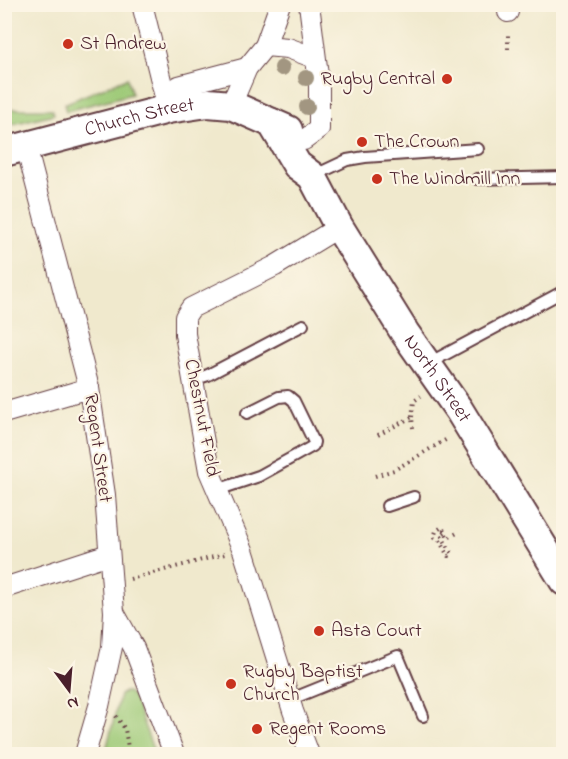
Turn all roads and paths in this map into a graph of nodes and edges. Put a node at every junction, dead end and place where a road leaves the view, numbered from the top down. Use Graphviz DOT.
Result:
graph roads {
  1 [pos="142,4"];
  2 [pos="280,4"];
  3 [pos="309,4"];
  4 [pos="265,46"];
  5 [pos="315,58"];
  6 [pos="247,68"];
  7 [pos="174,98"];
  8 [pos="231,105"];
  9 [pos="272,123"];
  10 [pos="304,141"];
  11 [pos="15,149"];
  12 [pos="478,149"];
  13 [pos="312,176"];
  14 [pos="564,177"];
  15 [pos="477,178"];
  16 [pos="339,227"];
  17 [pos="564,291"];
  18 [pos="303,324"];
  19 [pos="426,364"];
  20 [pos="193,380"];
  21 [pos="89,388"];
  22 [pos="424,394"];
  23 [pos="4,413"];
  24 [pos="247,413"];
  25 [pos="412,417"];
  26 [pos="413,428"];
  27 [pos="378,435"];
  28 [pos="449,438"];
  29 [pos="375,476"];
  30 [pos="217,490"];
  31 [pos="414,496"];
  32 [pos="387,506"];
  33 [pos="445,532"];
  34 [pos="457,533"];
  35 [pos="243,550"];
  36 [pos="109,554"];
  37 [pos="564,580"];
  38 [pos="112,582"];
  39 [pos="4,588"];
  40 [pos="114,612"];
  41 [pos="289,700"];
  42 [pos="99,706"];
  43 [pos="423,716"];
  44 [pos="85,754"];
  45 [pos="129,754"];
  46 [pos="174,754"];
  47 [pos="309,754"];
  1 -- 7 [label="street"];
  2 -- 4 [label="street"];
  3 -- 5 [label="street"];
  4 -- 5 [label="street"];
  4 -- 6 [label="street"];
  5 -- 10 [label="street"];
  6 -- 7 [label="street"];
  6 -- 8 [label="street"];
  7 -- 8 [label="main road, Church Street"];
  7 -- 11 [label="main road, Church Street"];
  8 -- 9 [label="main road, Church Street"];
  9 -- 10 [label="main road, Church Street"];
  9 -- 13 [label="main road"];
  10 -- 13 [label="main road"];
  11 -- 21 [label="street, Regent Street"];
  12 -- 13 [label="lane"];
  13 -- 16 [label="main road, North Street"];
  14 -- 15 [label="lane"];
  16 -- 19 [label="main road, North Street"];
  16 -- 20 [label="street, Chestnut Field"];
  17 -- 19 [label="lane"];
  18 -- 20 [label="lane"];
  19 -- 37 [label="main road, North Street"];
  20 -- 30 [label="street, Chestnut Field"];
  21 -- 23 [label="street"];
  21 -- 36 [label="street, Regent Street"];
  22 -- 25 [label="path"];
  24 -- 30 [label="lane"];
  25 -- 26 [label="path"];
  25 -- 27 [label="path"];
  28 -- 29 [label="path"];
  30 -- 35 [label="street, Chestnut Field"];
  31 -- 32 [label="lane"];
  33 -- 33 [label="path"];
  33 -- 34 [label="path"];
  35 -- 38 [label="path"];
  35 -- 41 [label="street, Chestnut Field"];
  36 -- 38 [label="street, Regent Street"];
  36 -- 39 [label="street"];
  38 -- 40 [label="street, Regent Street"];
  40 -- 42 [label="street, Regent Street"];
  40 -- 46 [label="street"];
  41 -- 43 [label="lane"];
  41 -- 47 [label="street, Chestnut Field"];
  42 -- 44 [label="street, Regent Street"];
  42 -- 45 [label="path"];
}
